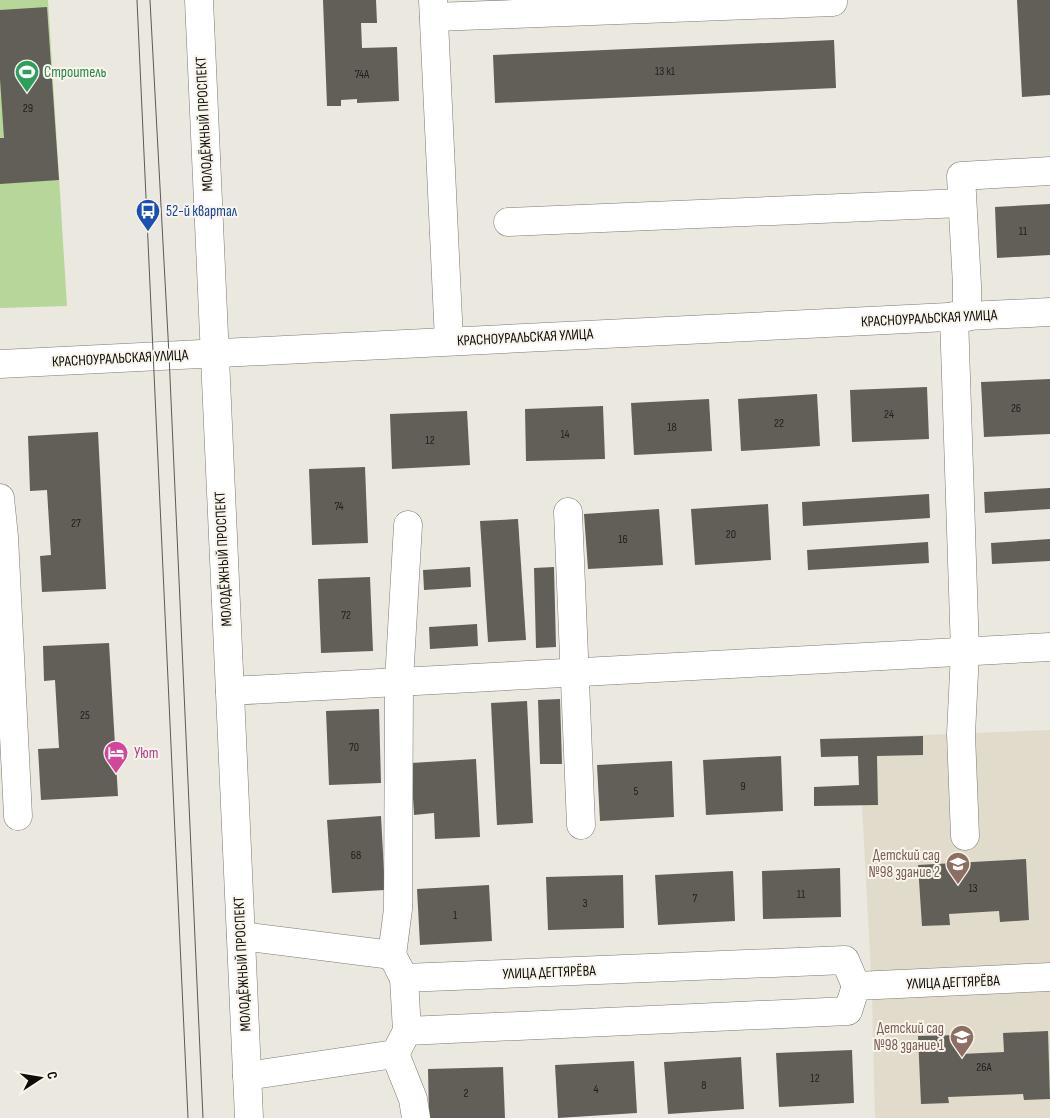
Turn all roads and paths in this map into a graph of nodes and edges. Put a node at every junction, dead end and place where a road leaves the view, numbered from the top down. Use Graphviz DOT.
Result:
graph roads {
  1 [pos="199,0"];
  2 [pos="833,2"];
  3 [pos="433,8"];
  4 [pos="1050,170"];
  5 [pos="962,203"];
  6 [pos="508,222"];
  7 [pos="1050,312"];
  8 [pos="961,316"];
  9 [pos="449,341"];
  10 [pos="215,353"];
  11 [pos="0,364"];
  12 [pos="0,498"];
  13 [pos="568,512"];
  14 [pos="408,525"];
  15 [pos="2,537"];
  16 [pos="1050,647"];
  17 [pos="965,652"];
  18 [pos="574,673"];
  19 [pos="399,680"];
  20 [pos="230,691"];
  21 [pos="7,715"];
  22 [pos="18,816"];
  23 [pos="581,825"];
  24 [pos="965,836"];
  25 [pos="241,936"];
  26 [pos="398,966"];
  27 [pos="1050,977"];
  28 [pos="856,986"];
  29 [pos="401,1042"];
  30 [pos="247,1076"];
  31 [pos="249,1118"];
  32 [pos="416,1118"];
  1 -- 10 [label="street, МОЛОДЁЖНЫЙ ПРОСПЕКТ"];
  2 -- 3 [label="street"];
  3 -- 9 [label="street"];
  4 -- 5 [label="street"];
  5 -- 6 [label="street"];
  5 -- 8 [label="street"];
  7 -- 8 [label="street, КРАСНОУРАЛЬСКАЯ УЛИЦА"];
  8 -- 9 [label="street, КРАСНОУРАЛЬСКАЯ УЛИЦА"];
  8 -- 17 [label="street"];
  9 -- 10 [label="street, КРАСНОУРАЛЬСКАЯ УЛИЦА"];
  10 -- 11 [label="street, КРАСНОУРАЛЬСКАЯ УЛИЦА"];
  10 -- 20 [label="street, МОЛОДЁЖНЫЙ ПРОСПЕКТ"];
  12 -- 15 [label="street"];
  13 -- 18 [label="street"];
  14 -- 19 [label="street"];
  15 -- 21 [label="street"];
  16 -- 17 [label="street"];
  17 -- 18 [label="street"];
  17 -- 24 [label="street"];
  18 -- 19 [label="street"];
  18 -- 23 [label="street"];
  19 -- 20 [label="street"];
  19 -- 26 [label="street"];
  20 -- 25 [label="street, МОЛОДЁЖНЫЙ ПРОСПЕКТ"];
  21 -- 22 [label="street"];
  25 -- 26 [label="street, УЛИЦА ДЕГТЯРЁВА"];
  25 -- 30 [label="street, МОЛОДЁЖНЫЙ ПРОСПЕКТ"];
  26 -- 28 [label="street, УЛИЦА ДЕГТЯРЁВА"];
  26 -- 29 [label="street"];
  27 -- 28 [label="street, УЛИЦА ДЕГТЯРЁВА"];
  28 -- 29 [label="street"];
  29 -- 30 [label="street"];
  29 -- 32 [label="street"];
  30 -- 31 [label="street, МОЛОДЁЖНЫЙ ПРОСПЕКТ"];
}
